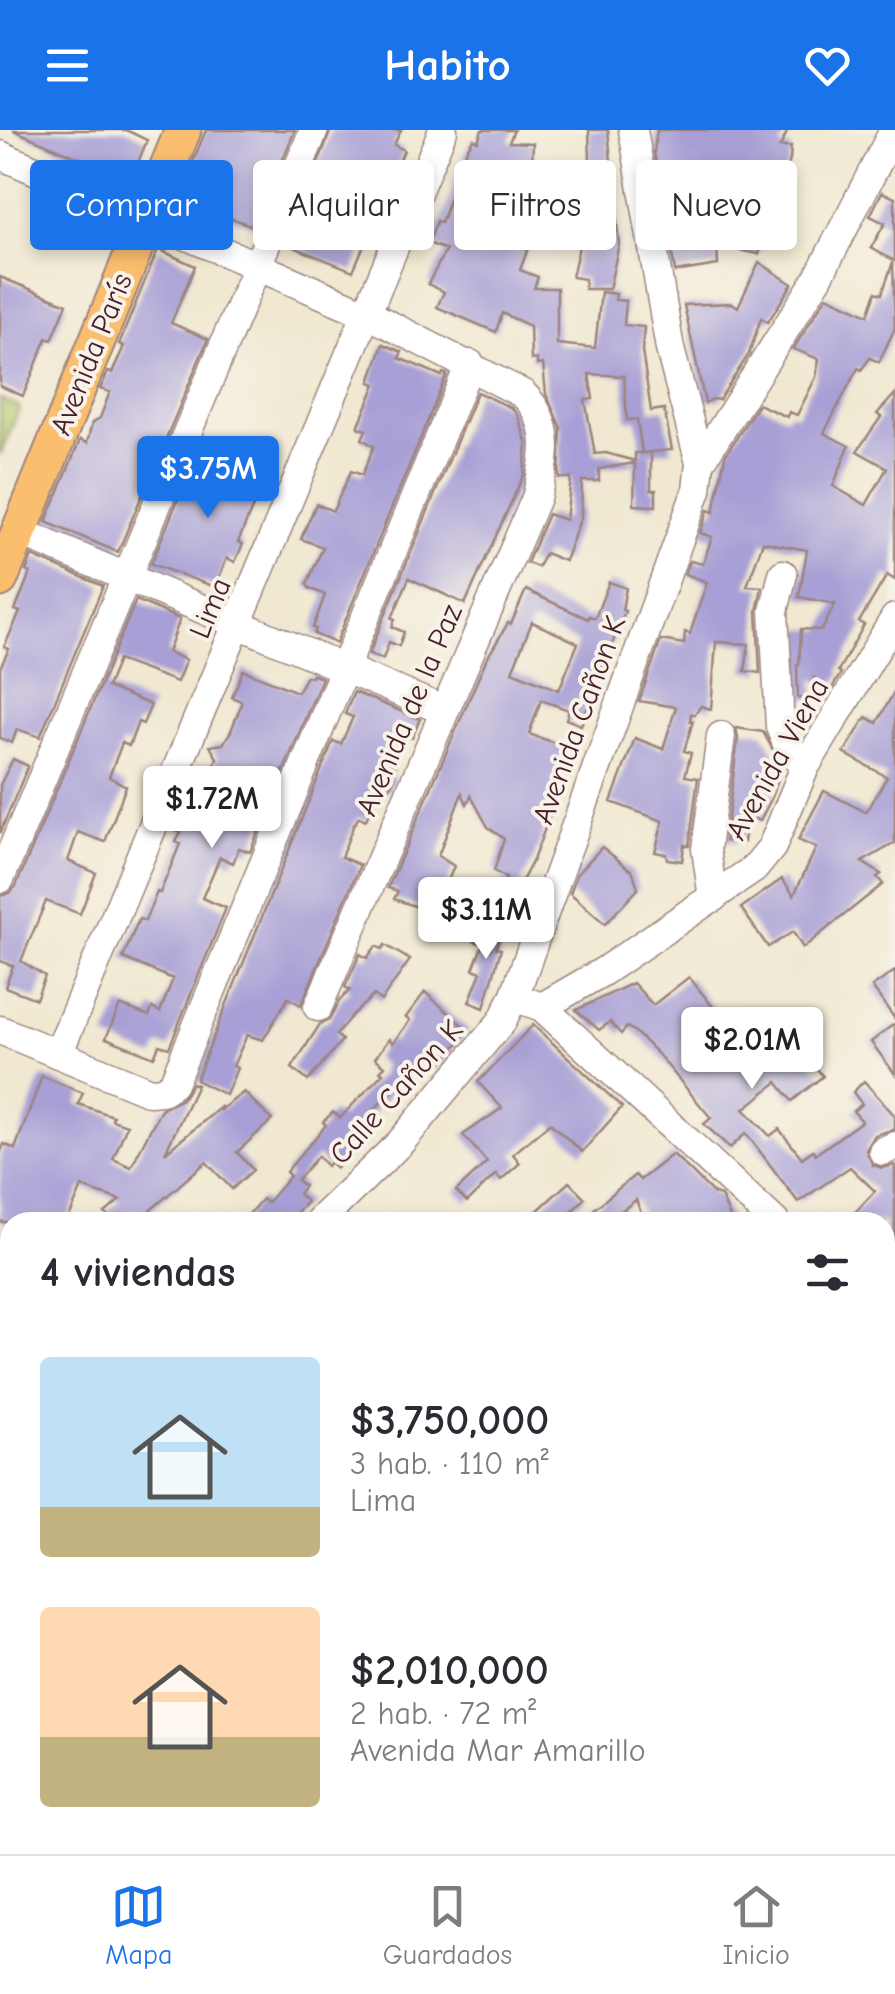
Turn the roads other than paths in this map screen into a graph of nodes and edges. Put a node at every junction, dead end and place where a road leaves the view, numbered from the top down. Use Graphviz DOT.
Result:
graph roads {
  1 [pos="183,130"];
  2 [pos="314,130"];
  3 [pos="443,130"];
  4 [pos="633,130"];
  5 [pos="894,130"];
  6 [pos="0,155"];
  7 [pos="171,160"];
  8 [pos="30,168"];
  9 [pos="134,250"];
  10 [pos="222,250"];
  11 [pos="258,265"];
  12 [pos="368,314"];
  13 [pos="470,364"];
  14 [pos="700,463"];
  15 [pos="19,532"];
  16 [pos="783,574"];
  17 [pos="125,575"];
  18 [pos="0,579"];
  19 [pos="895,618"];
  20 [pos="239,622"];
  21 [pos="344,668"];
  22 [pos="443,710"];
  23 [pos="722,736"];
  24 [pos="805,767"];
  25 [pos="0,879"];
  26 [pos="713,898"];
  27 [pos="514,998"];
  28 [pos="318,1007"];
  29 [pos="542,1007"];
  30 [pos="0,1030"];
  31 [pos="58,1054"];
  32 [pos="328,1212"];
  33 [pos="764,1212"];
  1 -- 7 [label="main road, Avenida París"];
  2 -- 11 [label="street"];
  3 -- 12 [label="street, Lima"];
  4 -- 14 [label="street"];
  5 -- 14 [label="street"];
  6 -- 8 [label="street"];
  9 -- 15 [label="main road, Avenida París"];
  10 -- 11 [label="street"];
  11 -- 12 [label="street"];
  11 -- 17 [label="street"];
  12 -- 13 [label="street"];
  12 -- 20 [label="street, Lima"];
  13 -- 21 [label="street"];
  13 -- 22 [label="street, Avenida de la Paz"];
  14 -- 27 [label="street, Avenida Cañon K"];
  15 -- 17 [label="street"];
  15 -- 18 [label="main road, Avenida París"];
  16 -- 24 [label="street"];
  17 -- 20 [label="street"];
  17 -- 25 [label="street"];
  19 -- 24 [label="street, Avenida Viena"];
  20 -- 21 [label="street"];
  20 -- 31 [label="street, Lima"];
  21 -- 22 [label="street"];
  21 -- 31 [label="street"];
  22 -- 28 [label="street, Avenida de la Paz"];
  23 -- 26 [label="street"];
  24 -- 26 [label="street, Avenida Viena"];
  26 -- 29 [label="street, Avenida Viena"];
  27 -- 29 [label="street"];
  27 -- 32 [label="street, Calle Cañon K"];
  29 -- 33 [label="street"];
  30 -- 31 [label="street"];
}
